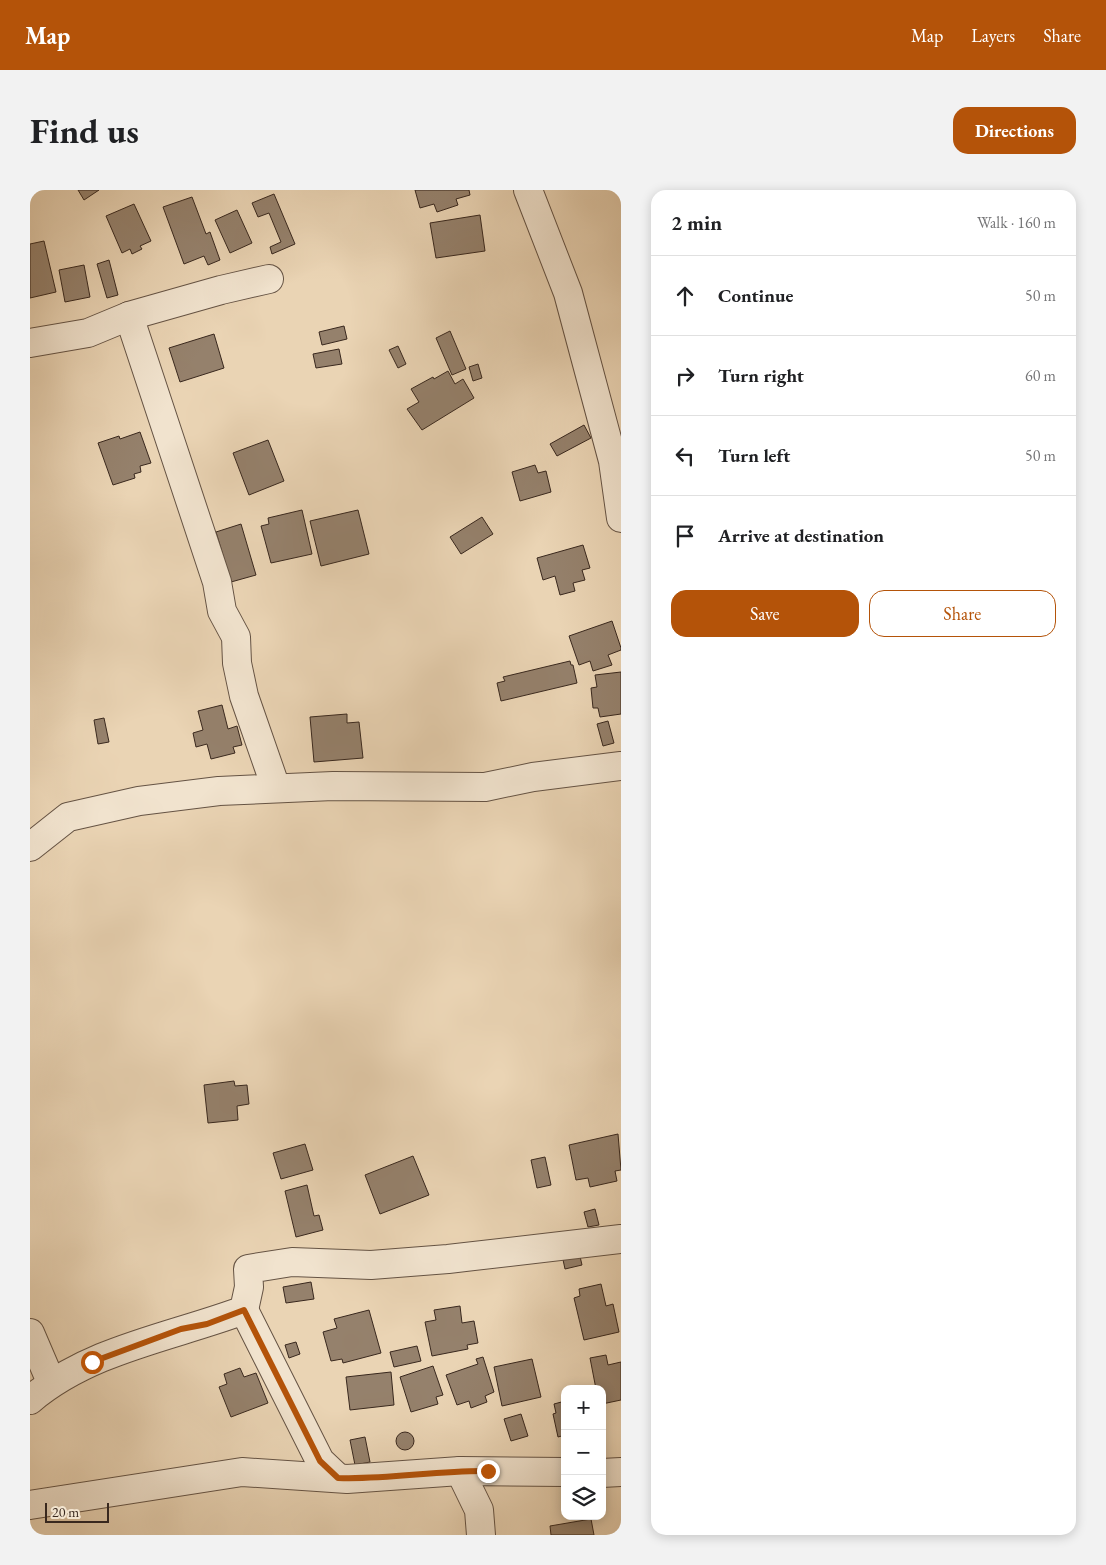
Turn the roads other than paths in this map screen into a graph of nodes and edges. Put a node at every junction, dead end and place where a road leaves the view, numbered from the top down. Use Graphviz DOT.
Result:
graph roads {
  1 [pos="528,190"];
  2 [pos="269,279"];
  3 [pos="129,316"];
  4 [pos="30,343"];
  5 [pos="621,518"];
  6 [pos="621,766"];
  7 [pos="276,788"];
  8 [pos="30,847"];
  9 [pos="621,1239"];
  10 [pos="244,1310"];
  11 [pos="30,1333"];
  12 [pos="51,1382"];
  13 [pos="30,1400"];
  14 [pos="460,1470"];
  15 [pos="561,1472"];
  16 [pos="621,1472"];
  17 [pos="606,1473"];
  18 [pos="338,1478"];
  19 [pos="30,1506"];
  20 [pos="481,1535"];
  1 -- 5 [label="street"];
  2 -- 3 [label="street"];
  3 -- 4 [label="street"];
  3 -- 7 [label="street"];
  6 -- 7 [label="street"];
  7 -- 8 [label="street"];
  9 -- 10 [label="street"];
  10 -- 12 [label="street"];
  10 -- 18 [label="street"];
  11 -- 12 [label="street"];
  12 -- 13 [label="street"];
  14 -- 15 [label="street"];
  14 -- 18 [label="street"];
  14 -- 20 [label="street"];
  16 -- 17 [label="street"];
  18 -- 19 [label="street"];
}
